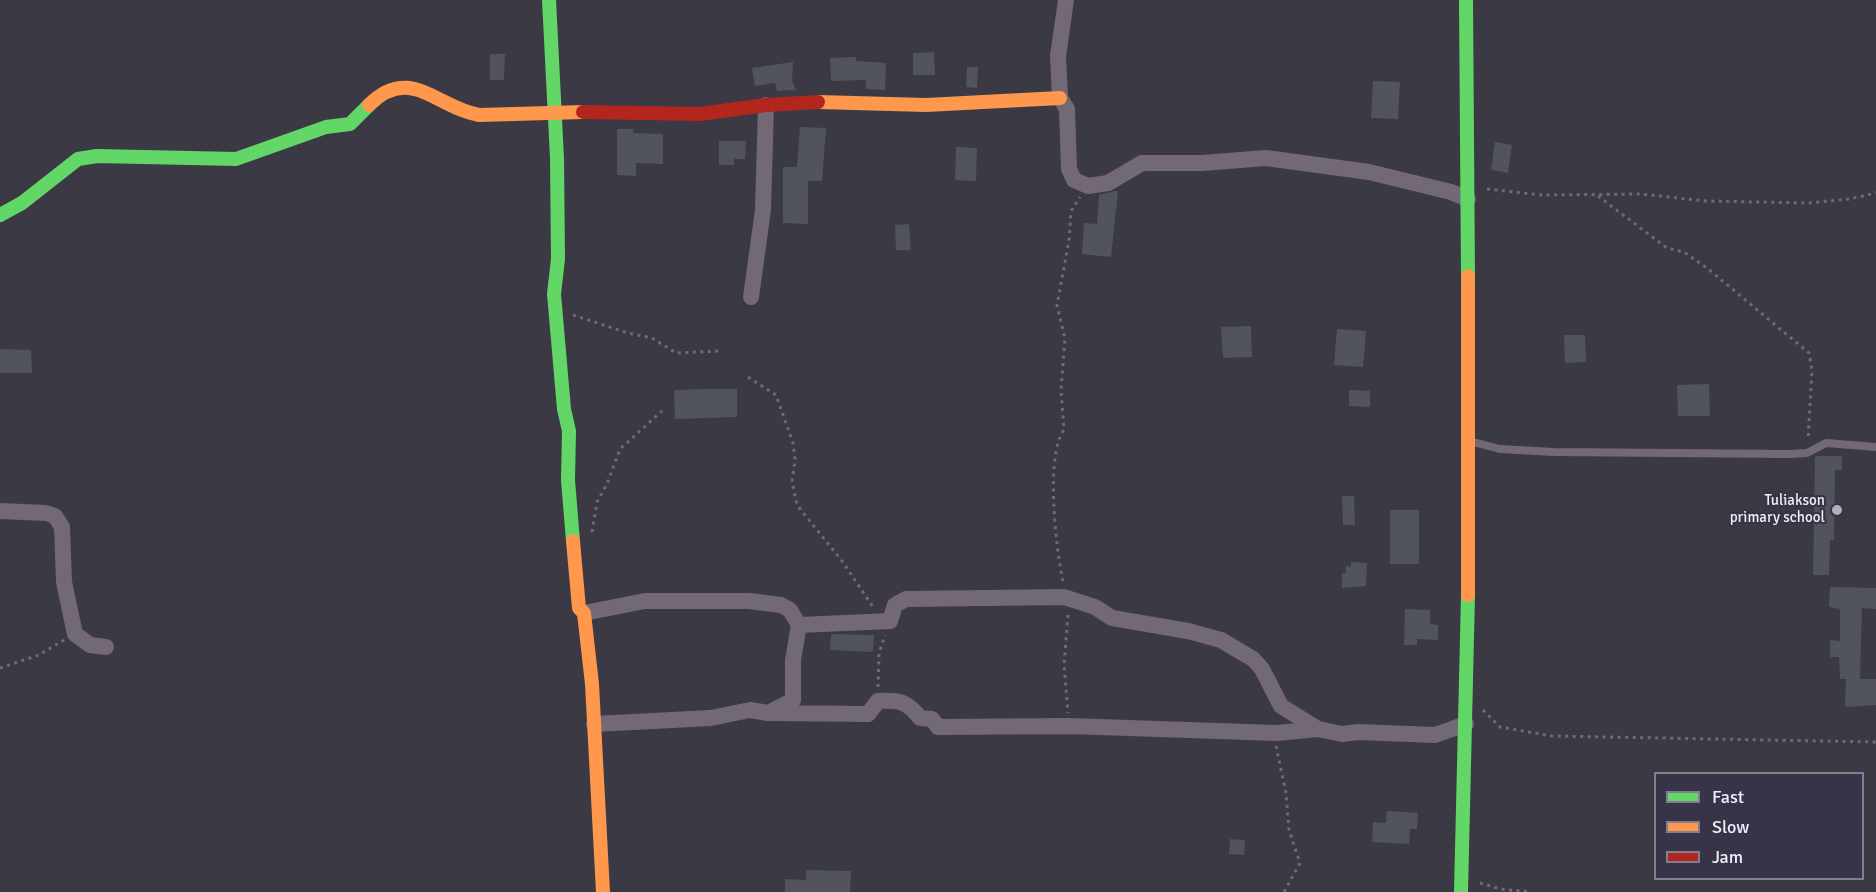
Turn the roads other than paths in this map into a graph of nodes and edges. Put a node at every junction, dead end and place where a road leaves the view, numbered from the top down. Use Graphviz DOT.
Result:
graph roads {
  1 [pos="549,0"];
  2 [pos="1066,0"];
  3 [pos="1466,0"];
  4 [pos="1060,98"];
  5 [pos="766,105"];
  6 [pos="555,113"];
  7 [pos="1469,193"];
  8 [pos="0,215"];
  9 [pos="751,297"];
  10 [pos="1469,441"];
  11 [pos="1876,447"];
  12 [pos="0,511"];
  13 [pos="584,613"];
  14 [pos="799,625"];
  15 [pos="106,647"];
  16 [pos="768,713"];
  17 [pos="594,724"];
  18 [pos="1466,724"];
  19 [pos="1318,729"];
  20 [pos="1461,885"];
  21 [pos="603,892"];
  1 -- 6 [label="street"];
  2 -- 4 [label="street"];
  3 -- 7 [label="street"];
  4 -- 5 [label="street"];
  4 -- 7 [label="street"];
  5 -- 6 [label="street"];
  5 -- 9 [label="street"];
  6 -- 8 [label="street"];
  6 -- 13 [label="street"];
  7 -- 10 [label="street"];
  10 -- 11 [label="lane"];
  10 -- 18 [label="street"];
  12 -- 15 [label="street"];
  13 -- 14 [label="street"];
  13 -- 17 [label="street"];
  14 -- 16 [label="street"];
  14 -- 19 [label="street"];
  16 -- 17 [label="street"];
  16 -- 19 [label="street"];
  17 -- 21 [label="street"];
  18 -- 19 [label="street"];
  18 -- 20 [label="street"];
}
